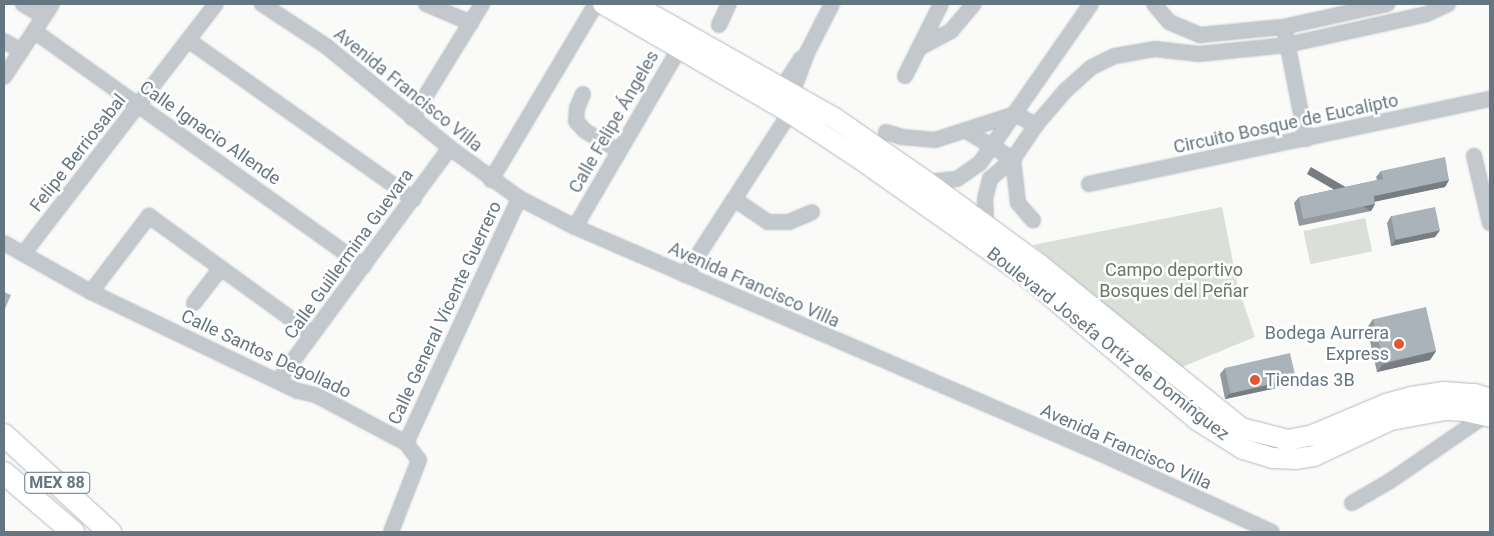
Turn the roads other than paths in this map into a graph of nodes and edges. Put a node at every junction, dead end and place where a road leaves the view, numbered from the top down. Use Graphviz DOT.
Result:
graph roads {
  1 [pos="23,4"];
  2 [pos="52,4"];
  3 [pos="216,4"];
  4 [pos="262,4"];
  5 [pos="426,4"];
  6 [pos="482,4"];
  7 [pos="596,4"];
  8 [pos="603,4"];
  9 [pos="633,4"];
  10 [pos="729,4"];
  11 [pos="832,4"];
  12 [pos="941,4"];
  13 [pos="974,4"];
  14 [pos="1090,4"];
  15 [pos="1154,4"];
  16 [pos="1388,4"];
  17 [pos="1448,4"];
  18 [pos="43,16"];
  19 [pos="471,23"];
  20 [pos="718,25"];
  21 [pos="1283,27"];
  22 [pos="34,31"];
  23 [pos="1200,35"];
  24 [pos="188,40"];
  25 [pos="4,41"];
  26 [pos="682,43"];
  27 [pos="1287,45"];
  28 [pos="919,48"];
  29 [pos="20,51"];
  30 [pos="1199,54"];
  31 [pos="906,76"];
  32 [pos="4,77"];
  33 [pos="755,84"];
  34 [pos="787,90"];
  35 [pos="583,94"];
  36 [pos="1490,99"];
  37 [pos="139,107"];
  38 [pos="790,113"];
  39 [pos="1015,114"];
  40 [pos="412,118"];
  41 [pos="1036,125"];
  42 [pos="968,132"];
  43 [pos="1306,139"];
  44 [pos="992,146"];
  45 [pos="875,147"];
  46 [pos="450,148"];
  47 [pos="619,151"];
  48 [pos="1474,156"];
  49 [pos="1013,159"];
  50 [pos="491,180"];
  51 [pos="928,182"];
  52 [pos="1089,184"];
  53 [pos="519,198"];
  54 [pos="413,199"];
  55 [pos="734,200"];
  56 [pos="812,212"];
  57 [pos="1033,220"];
  58 [pos="1490,223"];
  59 [pos="986,225"];
  60 [pos="575,227"];
  61 [pos="4,243"];
  62 [pos="24,253"];
  63 [pos="364,266"];
  64 [pos="221,268"];
  65 [pos="685,275"];
  66 [pos="91,292"];
  67 [pos="194,304"];
  68 [pos="312,334"];
  69 [pos="1153,370"];
  70 [pos="278,381"];
  71 [pos="1483,408"];
  72 [pos="4,435"];
  73 [pos="1453,439"];
  74 [pos="406,443"];
  75 [pos="4,473"];
  76 [pos="1352,503"];
  77 [pos="73,532"];
  78 [pos="110,532"];
  79 [pos="391,532"];
  80 [pos="1272,532"];
  1 -- 18 [label="street"];
  2 -- 18 [label="street"];
  3 -- 24 [label="street, Felipe Berriosabal"];
  4 -- 40 [label="street, Avenida Francisco Villa"];
  5 -- 19 [label="street"];
  6 -- 19 [label="street"];
  7 -- 50 [label="street"];
  8 -- 26 [label="street, Boulevard Josefa Ortiz de Domínguez"];
  9 -- 26 [label="street, Boulevard Josefa Ortiz de Domínguez"];
  10 -- 20 [label="street"];
  11 -- 34 [label="street"];
  12 -- 28 [label="street"];
  13 -- 28 [label="street"];
  14 -- 39 [label="street"];
  15 -- 23 [label="street"];
  16 -- 21 [label="street"];
  17 -- 27 [label="street"];
  18 -- 22 [label="street"];
  19 -- 40 [label="street"];
  21 -- 23 [label="street"];
  21 -- 27 [label="street"];
  22 -- 29 [label="street"];
  22 -- 37 [label="street, Calle Ignacio Allende"];
  23 -- 30 [label="street"];
  24 -- 37 [label="street, Felipe Berriosabal"];
  24 -- 54 [label="street"];
  25 -- 29 [label="street"];
  26 -- 33 [label="street, Boulevard Josefa Ortiz de Domínguez"];
  26 -- 47 [label="street, Calle Felipe Ángeles"];
  27 -- 30 [label="street"];
  27 -- 43 [label="street"];
  28 -- 31 [label="street"];
  29 -- 32 [label="street"];
  30 -- 41 [label="street"];
  33 -- 34 [label="street, Boulevard Josefa Ortiz de Domínguez"];
  33 -- 38 [label="street, Boulevard Josefa Ortiz de Domínguez"];
  34 -- 45 [label="street, Boulevard Josefa Ortiz de Domínguez"];
  35 -- 47 [label="street"];
  36 -- 43 [label="street, Circuito Bosque de Eucalipto"];
  37 -- 62 [label="street, Felipe Berriosabal"];
  37 -- 63 [label="street, Calle Ignacio Allende"];
  38 -- 45 [label="street, Boulevard Josefa Ortiz de Domínguez"];
  38 -- 55 [label="street"];
  39 -- 41 [label="street"];
  39 -- 42 [label="street"];
  39 -- 44 [label="street"];
  40 -- 46 [label="street, Avenida Francisco Villa"];
  41 -- 49 [label="street"];
  42 -- 44 [label="street"];
  42 -- 45 [label="street"];
  43 -- 52 [label="street, Circuito Bosque de Eucalipto"];
  44 -- 49 [label="street"];
  44 -- 51 [label="street"];
  45 -- 51 [label="street, Boulevard Josefa Ortiz de Domínguez"];
  45 -- 69 [label="street, Boulevard Josefa Ortiz de Domínguez"];
  46 -- 50 [label="street, Avenida Francisco Villa"];
  46 -- 54 [label="street, Calle Guillermina Guevara"];
  47 -- 60 [label="street, Calle Felipe Ángeles"];
  48 -- 58 [label="street"];
  49 -- 57 [label="street"];
  49 -- 59 [label="street"];
  50 -- 53 [label="street, Avenida Francisco Villa"];
  51 -- 59 [label="street, Boulevard Josefa Ortiz de Domínguez"];
  53 -- 60 [label="street, Avenida Francisco Villa"];
  53 -- 74 [label="street, Calle General Vicente Guerrero"];
  54 -- 63 [label="street, Calle Guillermina Guevara"];
  55 -- 56 [label="street"];
  55 -- 65 [label="street"];
  59 -- 69 [label="street, Boulevard Josefa Ortiz de Domínguez"];
  60 -- 65 [label="street, Avenida Francisco Villa"];
  61 -- 62 [label="street, Calle Santos Degollado"];
  62 -- 66 [label="street, Calle Santos Degollado"];
  63 -- 68 [label="street, Calle Guillermina Guevara"];
  64 -- 66 [label="street"];
  64 -- 67 [label="street"];
  64 -- 68 [label="street"];
  65 -- 80 [label="street, Avenida Francisco Villa"];
  66 -- 70 [label="street, Calle Santos Degollado"];
  68 -- 70 [label="street, Calle Guillermina Guevara"];
  69 -- 71 [label="street, Boulevard Josefa Ortiz de Domínguez"];
  70 -- 74 [label="street, Calle Santos Degollado"];
  71 -- 73 [label="street"];
  71 -- 73 [label="street"];
  72 -- 78 [label="main road, MEX 88"];
  73 -- 76 [label="street"];
  74 -- 79 [label="street, Calle Santos Degollado"];
  75 -- 77 [label="main road, MEX 88"];
}
